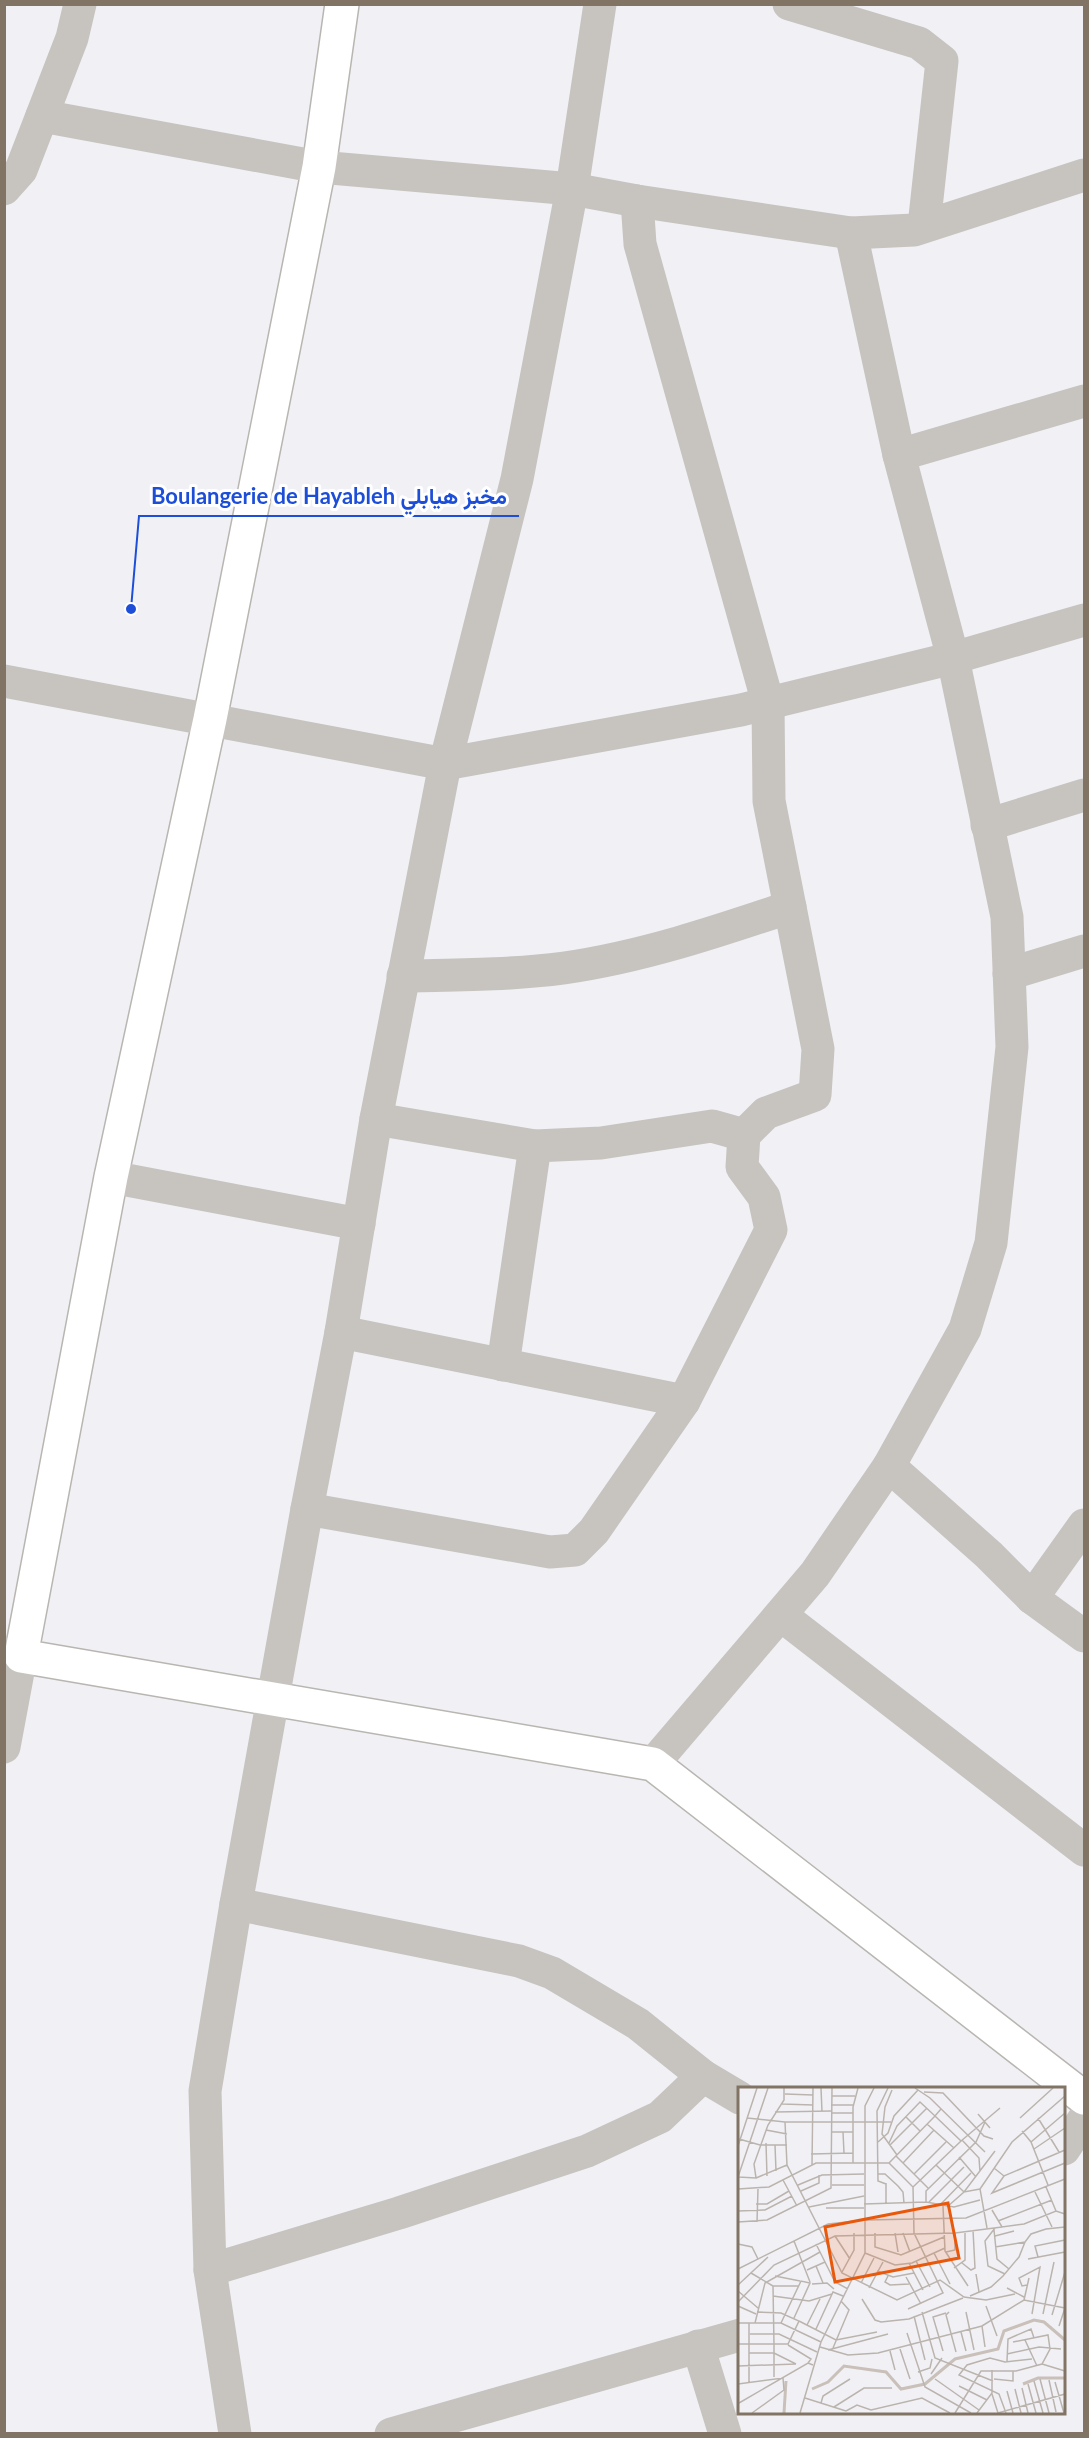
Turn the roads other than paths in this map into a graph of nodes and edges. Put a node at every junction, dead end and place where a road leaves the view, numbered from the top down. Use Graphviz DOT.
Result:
graph roads {
  1 [pos="53,4"];
  2 [pos="80,4"];
  3 [pos="342,4"];
  4 [pos="600,4"];
  5 [pos="789,4"];
  6 [pos="72,38"];
  7 [pos="42,116"];
  8 [pos="319,167"];
  9 [pos="10,169"];
  10 [pos="1084,175"];
  11 [pos="572,189"];
  12 [pos="637,201"];
  13 [pos="924,226"];
  14 [pos="851,232"];
  15 [pos="1084,401"];
  16 [pos="898,455"];
  17 [pos="1084,620"];
  18 [pos="953,658"];
  19 [pos="4,681"];
  20 [pos="768,703"];
  21 [pos="210,719"];
  22 [pos="445,764"];
  23 [pos="1084,795"];
  24 [pos="987,825"];
  25 [pos="790,907"];
  26 [pos="1084,951"];
  27 [pos="1009,974"];
  28 [pos="403,976"];
  29 [pos="376,1119"];
  30 [pos="744,1135"];
  31 [pos="536,1146"];
  32 [pos="111,1177"];
  33 [pos="359,1224"];
  34 [pos="341,1332"];
  35 [pos="503,1365"];
  36 [pos="684,1401"];
  37 [pos="889,1466"];
  38 [pos="307,1509"];
  39 [pos="1084,1525"];
  40 [pos="1032,1598"];
  41 [pos="782,1616"];
  42 [pos="1084,1636"];
  43 [pos="13,1655"];
  44 [pos="273,1699"];
  45 [pos="4,1747"];
  46 [pos="653,1764"];
  47 [pos="1084,1850"];
  48 [pos="236,1904"];
  49 [pos="703,2076"];
  50 [pos="738,2097"];
  51 [pos="1084,2098"];
  52 [pos="1084,2119"];
  53 [pos="1065,2148"];
  54 [pos="210,2270"];
  55 [pos="738,2336"];
  56 [pos="698,2346"];
  57 [pos="235,2433"];
  58 [pos="391,2433"];
  59 [pos="725,2433"];
  1 -- 6 [label="street"];
  2 -- 6 [label="street"];
  3 -- 8 [label="main road"];
  4 -- 11 [label="street"];
  5 -- 13 [label="street"];
  6 -- 7 [label="street"];
  7 -- 8 [label="street"];
  7 -- 9 [label="street"];
  8 -- 11 [label="street"];
  8 -- 21 [label="main road"];
  10 -- 13 [label="street"];
  11 -- 12 [label="street"];
  11 -- 22 [label="street"];
  12 -- 14 [label="street"];
  12 -- 20 [label="street"];
  13 -- 14 [label="street"];
  14 -- 16 [label="street"];
  15 -- 16 [label="street"];
  16 -- 18 [label="street"];
  17 -- 18 [label="street"];
  18 -- 20 [label="street"];
  18 -- 24 [label="street"];
  19 -- 21 [label="street"];
  20 -- 22 [label="street"];
  20 -- 25 [label="street"];
  21 -- 22 [label="street"];
  21 -- 32 [label="main road"];
  22 -- 28 [label="street"];
  23 -- 24 [label="street"];
  24 -- 27 [label="street"];
  25 -- 28 [label="street"];
  25 -- 30 [label="street"];
  26 -- 27 [label="street"];
  27 -- 37 [label="street"];
  28 -- 29 [label="street"];
  29 -- 31 [label="street"];
  29 -- 33 [label="street"];
  30 -- 31 [label="street"];
  30 -- 36 [label="street"];
  31 -- 35 [label="street"];
  32 -- 33 [label="street"];
  32 -- 43 [label="main road"];
  33 -- 34 [label="street"];
  34 -- 35 [label="street"];
  34 -- 38 [label="street"];
  35 -- 36 [label="street"];
  36 -- 38 [label="street"];
  37 -- 40 [label="street"];
  37 -- 41 [label="street"];
  38 -- 44 [label="street"];
  39 -- 40 [label="street"];
  40 -- 42 [label="street"];
  41 -- 46 [label="street"];
  41 -- 47 [label="street"];
  43 -- 44 [label="main road"];
  43 -- 45 [label="street"];
  44 -- 46 [label="main road"];
  44 -- 48 [label="street"];
  46 -- 51 [label="main road"];
  48 -- 49 [label="street"];
  48 -- 54 [label="street"];
  49 -- 50 [label="street"];
  49 -- 54 [label="street"];
  52 -- 53 [label="street"];
  54 -- 57 [label="street"];
  55 -- 56 [label="street"];
  56 -- 58 [label="street"];
  56 -- 59 [label="street"];
}
